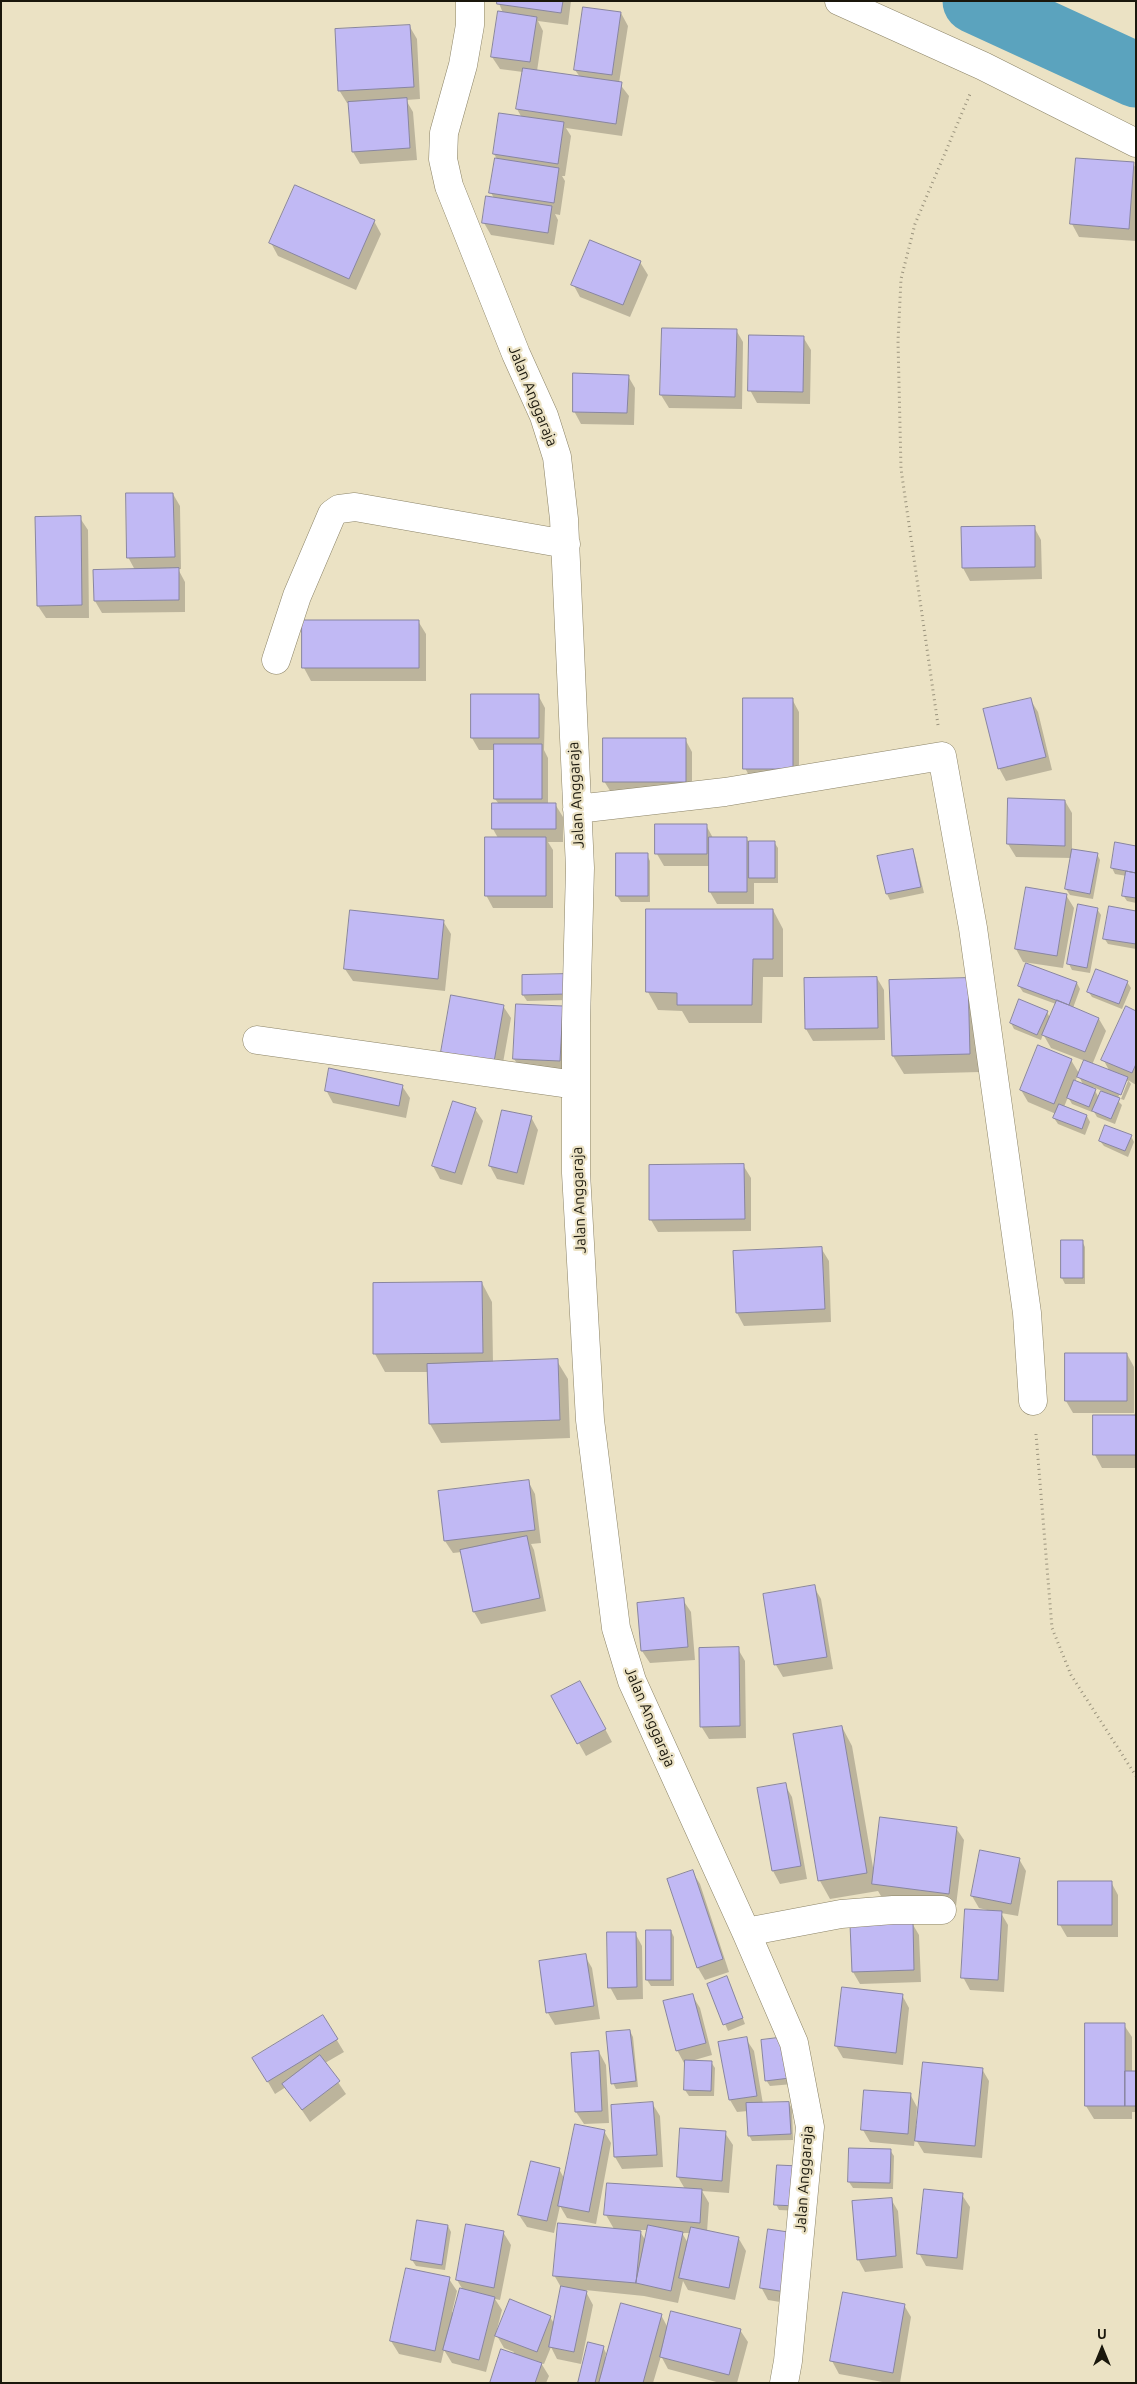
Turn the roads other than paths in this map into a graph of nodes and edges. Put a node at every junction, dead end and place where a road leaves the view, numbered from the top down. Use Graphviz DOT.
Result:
graph roads {
  1 [pos="470,1"];
  2 [pos="839,1"];
  3 [pos="1136,143"];
  4 [pos="566,544"];
  5 [pos="276,660"];
  6 [pos="577,809"];
  7 [pos="257,1040"];
  8 [pos="576,1085"];
  9 [pos="1033,1400"];
  10 [pos="942,1910"];
  11 [pos="746,1932"];
  12 [pos="784,2383"];
  1 -- 4 [label="street, Jalan Anggaraja"];
  2 -- 3 [label="street"];
  4 -- 5 [label="street"];
  4 -- 6 [label="street, Jalan Anggaraja"];
  6 -- 8 [label="street, Jalan Anggaraja"];
  6 -- 9 [label="street"];
  7 -- 8 [label="street"];
  8 -- 11 [label="street, Jalan Anggaraja"];
  10 -- 11 [label="street"];
  11 -- 12 [label="street, Jalan Anggaraja"];
}
